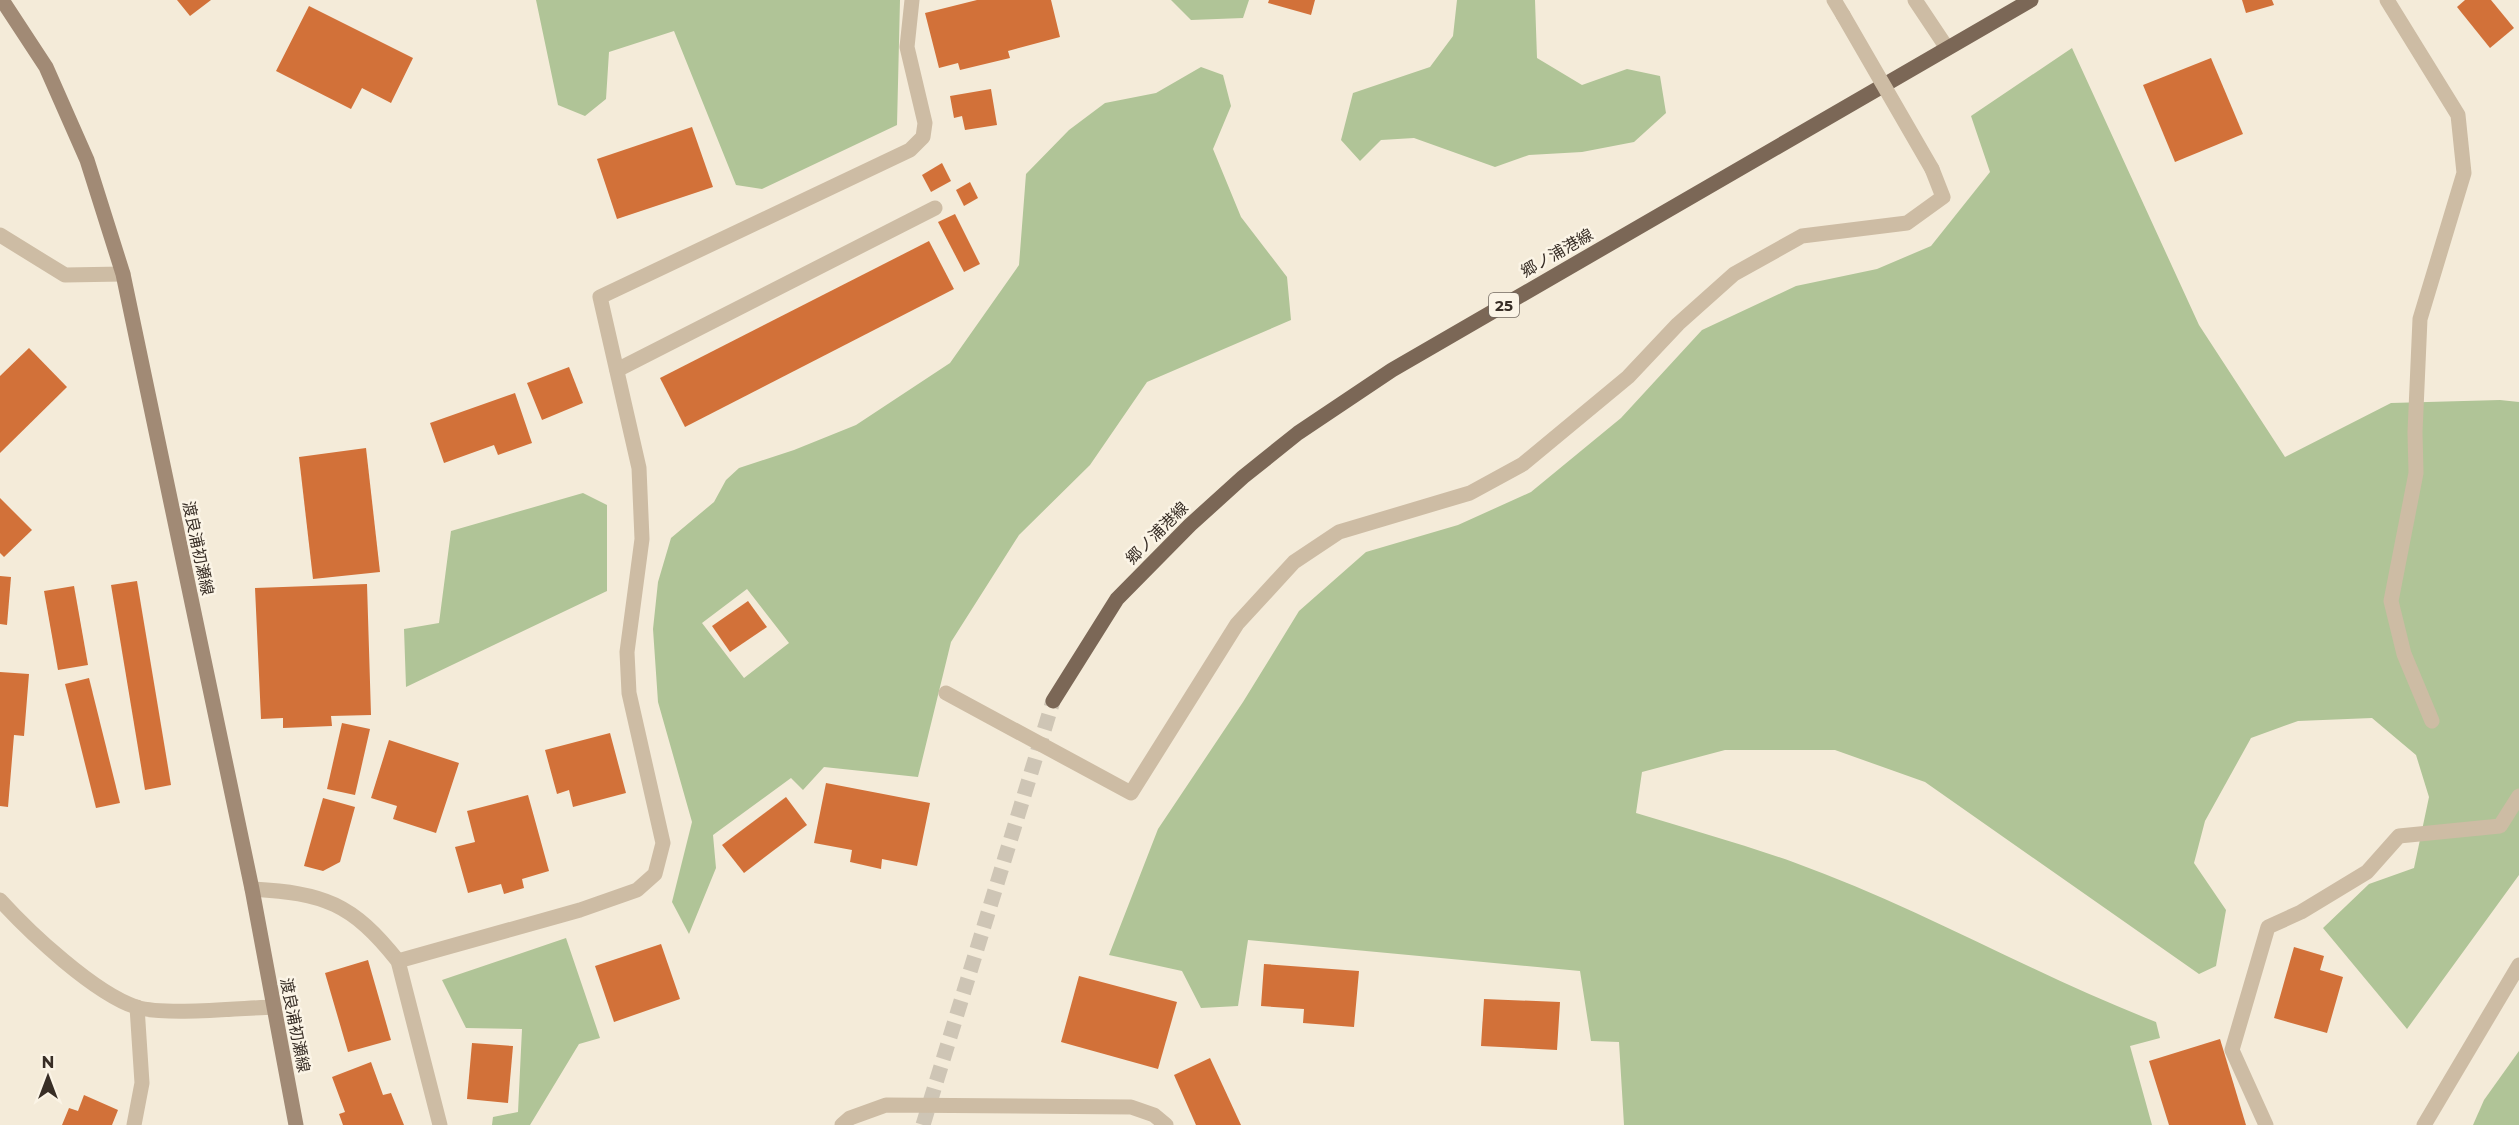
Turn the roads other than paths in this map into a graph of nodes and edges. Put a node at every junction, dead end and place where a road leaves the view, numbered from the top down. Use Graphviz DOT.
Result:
graph roads {
  1 [pos="2,0"];
  2 [pos="912,0"];
  3 [pos="1834,0"];
  4 [pos="1915,0"];
  5 [pos="2031,0"];
  6 [pos="2387,0"];
  7 [pos="1947,48"];
  8 [pos="935,208"];
  9 [pos="0,235"];
  10 [pos="123,274"];
  11 [pos="617,370"];
  12 [pos="946,693"];
  13 [pos="1053,701"];
  14 [pos="2432,721"];
  15 [pos="2519,796"];
  16 [pos="252,890"];
  17 [pos="0,900"];
  18 [pos="398,962"];
  19 [pos="2519,965"];
  20 [pos="137,1007"];
  21 [pos="274,1007"];
  22 [pos="134,1125"];
  23 [pos="296,1125"];
  24 [pos="440,1125"];
  25 [pos="842,1125"];
  26 [pos="1166,1125"];
  27 [pos="2266,1125"];
  28 [pos="2424,1125"];
  1 -- 10 [label="main road, 渡良浦初瀬線"];
  2 -- 11 [label="street"];
  3 -- 12 [label="street, bridge"];
  4 -- 7 [label="street"];
  5 -- 7 [label="main road, 郷ノ浦港線 / 25"];
  6 -- 14 [label="street"];
  7 -- 13 [label="main road, 郷ノ浦港線 / 25"];
  8 -- 11 [label="street"];
  9 -- 10 [label="street"];
  10 -- 16 [label="main road, 渡良浦初瀬線"];
  11 -- 18 [label="street"];
  15 -- 27 [label="street"];
  16 -- 18 [label="street"];
  16 -- 21 [label="main road, 渡良浦初瀬線"];
  17 -- 20 [label="street"];
  18 -- 24 [label="street"];
  19 -- 28 [label="street"];
  20 -- 21 [label="street"];
  20 -- 22 [label="street"];
  21 -- 23 [label="main road, 渡良浦初瀬線"];
  25 -- 26 [label="street"];
}
